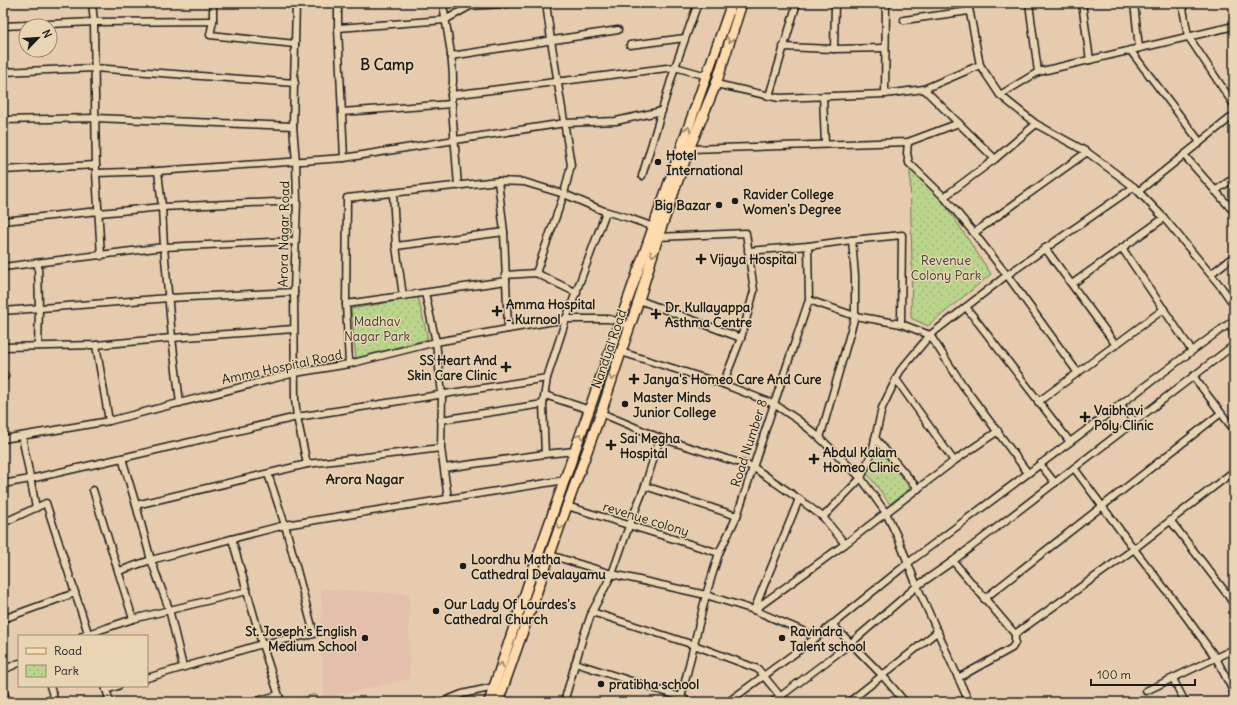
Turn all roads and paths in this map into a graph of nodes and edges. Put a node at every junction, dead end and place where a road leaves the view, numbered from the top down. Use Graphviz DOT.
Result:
graph roads {
  1 [pos="92,3"];
  2 [pos="213,3"];
  3 [pos="296,3"];
  4 [pos="338,3"];
  5 [pos="443,3"];
  6 [pos="520,3"];
  7 [pos="546,3"];
  8 [pos="698,3"];
  9 [pos="732,3"];
  10 [pos="742,3"];
  11 [pos="796,3"];
  12 [pos="835,3"];
  13 [pos="886,3"];
  14 [pos="968,3"];
  15 [pos="1029,3"];
  16 [pos="1082,3"];
  17 [pos="1134,3"];
  18 [pos="1182,3"];
  19 [pos="470,5"];
  20 [pos="969,11"];
  21 [pos="445,20"];
  22 [pos="904,20"];
  23 [pos="94,22"];
  24 [pos="213,22"];
  25 [pos="3,26"];
  26 [pos="1234,26"];
  27 [pos="338,28"];
  28 [pos="618,30"];
  29 [pos="1188,36"];
  30 [pos="686,38"];
  31 [pos="551,40"];
  32 [pos="295,44"];
  33 [pos="630,45"];
  34 [pos="783,47"];
  35 [pos="885,48"];
  36 [pos="1139,48"];
  37 [pos="834,49"];
  38 [pos="1130,50"];
  39 [pos="451,56"];
  40 [pos="1090,60"];
  41 [pos="980,65"];
  42 [pos="675,67"];
  43 [pos="94,68"];
  44 [pos="3,72"];
  45 [pos="1038,72"];
  46 [pos="707,76"];
  47 [pos="558,82"];
  48 [pos="295,83"];
  49 [pos="716,84"];
  50 [pos="924,89"];
  51 [pos="885,94"];
  52 [pos="451,95"];
  53 [pos="1000,95"];
  54 [pos="769,96"];
  55 [pos="824,96"];
  56 [pos="452,104"];
  57 [pos="1234,105"];
  58 [pos="662,111"];
  59 [pos="342,112"];
  60 [pos="1234,115"];
  61 [pos="95,118"];
  62 [pos="3,120"];
  63 [pos="565,123"];
  64 [pos="959,123"];
  65 [pos="1036,124"];
  66 [pos="293,126"];
  67 [pos="455,140"];
  68 [pos="908,142"];
  69 [pos="1200,142"];
  70 [pos="825,144"];
  71 [pos="689,149"];
  72 [pos="1087,152"];
  73 [pos="1184,155"];
  74 [pos="344,158"];
  75 [pos="995,159"];
  76 [pos="296,162"];
  77 [pos="96,165"];
  78 [pos="3,170"];
  79 [pos="158,171"];
  80 [pos="96,173"];
  81 [pos="642,176"];
  82 [pos="1234,178"];
  83 [pos="498,182"];
  84 [pos="458,186"];
  85 [pos="1136,189"];
  86 [pos="1215,191"];
  87 [pos="393,193"];
  88 [pos="564,194"];
  89 [pos="944,196"];
  90 [pos="297,201"];
  91 [pos="162,207"];
  92 [pos="99,212"];
  93 [pos="606,212"];
  94 [pos="1234,212"];
  95 [pos="1164,218"];
  96 [pos="3,220"];
  97 [pos="654,227"];
  98 [pos="504,232"];
  99 [pos="974,233"];
  100 [pos="658,237"];
  101 [pos="852,240"];
  102 [pos="295,241"];
  103 [pos="396,246"];
  104 [pos="808,246"];
  105 [pos="164,247"];
  106 [pos="1045,248"];
  107 [pos="1122,248"];
  108 [pos="748,251"];
  109 [pos="101,256"];
  110 [pos="1234,256"];
  111 [pos="38,263"];
  112 [pos="3,267"];
  113 [pos="536,273"];
  114 [pos="1211,274"];
  115 [pos="1007,275"];
  116 [pos="506,278"];
  117 [pos="1072,284"];
  118 [pos="294,292"];
  119 [pos="426,293"];
  120 [pos="577,293"];
  121 [pos="404,296"];
  122 [pos="169,298"];
  123 [pos="640,300"];
  124 [pos="809,300"];
  125 [pos="346,304"];
  126 [pos="1234,305"];
  127 [pos="966,307"];
  128 [pos="39,308"];
  129 [pos="1164,309"];
  130 [pos="3,311"];
  131 [pos="855,316"];
  132 [pos="566,319"];
  133 [pos="1234,320"];
  134 [pos="621,322"];
  135 [pos="901,324"];
  136 [pos="1228,324"];
  137 [pos="630,327"];
  138 [pos="294,329"];
  139 [pos="508,329"];
  140 [pos="930,335"];
  141 [pos="172,338"];
  142 [pos="741,338"];
  143 [pos="436,342"];
  144 [pos="96,345"];
  145 [pos="1116,345"];
  146 [pos="1234,345"];
  147 [pos="3,346"];
  148 [pos="38,346"];
  149 [pos="1192,351"];
  150 [pos="621,352"];
  151 [pos="349,364"];
  152 [pos="295,373"];
  153 [pos="1078,373"];
  154 [pos="1193,376"];
  155 [pos="547,378"];
  156 [pos="896,379"];
  157 [pos="723,384"];
  158 [pos="442,394"];
  159 [pos="545,395"];
  160 [pos="1038,402"];
  161 [pos="180,403"];
  162 [pos="543,404"];
  163 [pos="774,404"];
  164 [pos="1120,404"];
  165 [pos="590,410"];
  166 [pos="602,413"];
  167 [pos="1221,413"];
  168 [pos="297,417"];
  169 [pos="441,420"];
  170 [pos="109,421"];
  171 [pos="1134,422"];
  172 [pos="1234,430"];
  173 [pos="998,431"];
  174 [pos="22,436"];
  175 [pos="660,438"];
  176 [pos="820,438"];
  177 [pos="875,438"];
  178 [pos="3,439"];
  179 [pos="1070,442"];
  180 [pos="442,448"];
  181 [pos="575,451"];
  182 [pos="545,454"];
  183 [pos="122,458"];
  184 [pos="954,461"];
  185 [pos="307,464"];
  186 [pos="1040,464"];
  187 [pos="753,467"];
  188 [pos="444,468"];
  189 [pos="1074,468"];
  190 [pos="1234,471"];
  191 [pos="1028,473"];
  192 [pos="268,474"];
  193 [pos="861,478"];
  194 [pos="30,479"];
  195 [pos="565,480"];
  196 [pos="1055,483"];
  197 [pos="3,484"];
  198 [pos="645,486"];
  199 [pos="918,489"];
  200 [pos="93,490"];
  201 [pos="448,499"];
  202 [pos="799,499"];
  203 [pos="136,505"];
  204 [pos="567,506"];
  205 [pos="1102,507"];
  206 [pos="36,508"];
  207 [pos="886,513"];
  208 [pos="737,516"];
  209 [pos="823,517"];
  210 [pos="1170,520"];
  211 [pos="3,523"];
  212 [pos="285,525"];
  213 [pos="629,526"];
  214 [pos="232,539"];
  215 [pos="845,544"];
  216 [pos="1134,549"];
  217 [pos="719,553"];
  218 [pos="550,555"];
  219 [pos="151,560"];
  220 [pos="953,561"];
  221 [pos="908,563"];
  222 [pos="118,571"];
  223 [pos="612,574"];
  224 [pos="917,586"];
  225 [pos="1234,590"];
  226 [pos="247,591"];
  227 [pos="75,593"];
  228 [pos="1227,594"];
  229 [pos="706,596"];
  230 [pos="984,599"];
  231 [pos="1234,604"];
  232 [pos="168,609"];
  233 [pos="754,610"];
  234 [pos="592,612"];
  235 [pos="3,619"];
  236 [pos="133,619"];
  237 [pos="832,624"];
  238 [pos="938,631"];
  239 [pos="1015,634"];
  240 [pos="86,635"];
  241 [pos="817,637"];
  242 [pos="262,644"];
  243 [pos="850,644"];
  244 [pos="694,645"];
  245 [pos="1234,649"];
  246 [pos="1216,658"];
  247 [pos="18,663"];
  248 [pos="575,663"];
  249 [pos="183,667"];
  250 [pos="3,670"];
  251 [pos="764,675"];
  252 [pos="882,675"];
  253 [pos="148,678"];
  254 [pos="958,678"];
  255 [pos="1173,679"];
  256 [pos="50,687"];
  257 [pos="494,687"];
  258 [pos="105,688"];
  259 [pos="3,690"];
  260 [pos="1146,691"];
  261 [pos="1234,693"];
  262 [pos="278,695"];
  263 [pos="780,696"];
  264 [pos="680,700"];
  265 [pos="7,702"];
  266 [pos="55,702"];
  267 [pos="110,702"];
  268 [pos="253,702"];
  269 [pos="281,702"];
  270 [pos="442,702"];
  271 [pos="489,702"];
  272 [pos="498,702"];
  273 [pos="564,702"];
  274 [pos="688,702"];
  275 [pos="728,702"];
  276 [pos="773,702"];
  277 [pos="785,702"];
  278 [pos="849,702"];
  279 [pos="905,702"];
  280 [pos="969,702"];
  281 [pos="1185,702"];
  1 -- 23 [label="street"];
  2 -- 24 [label="street"];
  3 -- 32 [label="street, Arora Nagar Road"];
  4 -- 27 [label="street"];
  5 -- 21 [label="street"];
  6 -- 19 [label="street"];
  7 -- 31 [label="street"];
  8 -- 30 [label="street"];
  9 -- 46 [label="main road, Nandyal Road"];
  10 -- 49 [label="main road, Nandyal Road, one-way"];
  11 -- 34 [label="street"];
  12 -- 37 [label="street"];
  13 -- 35 [label="street"];
  14 -- 20 [label="street"];
  15 -- 45 [label="street"];
  16 -- 40 [label="street"];
  17 -- 36 [label="street"];
  18 -- 29 [label="street"];
  19 -- 21 [label="street"];
  20 -- 22 [label="street"];
  20 -- 41 [label="street"];
  21 -- 27 [label="street"];
  21 -- 39 [label="street"];
  23 -- 24 [label="street"];
  23 -- 25 [label="street"];
  23 -- 43 [label="street"];
  24 -- 32 [label="street"];
  26 -- 29 [label="street"];
  27 -- 59 [label="street"];
  28 -- 31 [label="street"];
  29 -- 36 [label="street"];
  29 -- 57 [label="street"];
  30 -- 33 [label="street"];
  30 -- 42 [label="street"];
  31 -- 39 [label="street"];
  31 -- 47 [label="street"];
  32 -- 48 [label="street, Arora Nagar Road"];
  34 -- 37 [label="street"];
  34 -- 54 [label="street"];
  35 -- 37 [label="street"];
  35 -- 51 [label="street"];
  36 -- 38 [label="street"];
  38 -- 40 [label="street"];
  38 -- 69 [label="street"];
  39 -- 52 [label="street"];
  40 -- 45 [label="street"];
  41 -- 50 [label="street"];
  41 -- 53 [label="street"];
  42 -- 46 [label="street"];
  42 -- 47 [label="street"];
  42 -- 58 [label="street"];
  43 -- 44 [label="street"];
  43 -- 48 [label="street"];
  43 -- 61 [label="street"];
  45 -- 53 [label="street"];
  97 -- 46 [label="main road, Nandyal Road, one-way"];
  47 -- 52 [label="street"];
  47 -- 63 [label="street"];
  48 -- 66 [label="street, Arora Nagar Road"];
  49 -- 54 [label="street"];
  49 -- 71 [label="main road, Nandyal Road"];
  50 -- 51 [label="street"];
  50 -- 64 [label="street"];
  51 -- 55 [label="street"];
  52 -- 56 [label="street"];
  53 -- 65 [label="street"];
  54 -- 55 [label="street"];
  55 -- 70 [label="street"];
  56 -- 59 [label="street"];
  56 -- 67 [label="street"];
  58 -- 63 [label="street"];
  58 -- 81 [label="street"];
  59 -- 74 [label="street"];
  60 -- 69 [label="street"];
  61 -- 62 [label="street"];
  61 -- 66 [label="street"];
  61 -- 77 [label="street"];
  63 -- 67 [label="street"];
  63 -- 88 [label="street"];
  64 -- 68 [label="street"];
  64 -- 75 [label="street"];
  65 -- 72 [label="street"];
  65 -- 75 [label="street"];
  66 -- 76 [label="street, Arora Nagar Road"];
  67 -- 74 [label="street"];
  67 -- 84 [label="street"];
  68 -- 70 [label="street"];
  68 -- 89 [label="street"];
  69 -- 73 [label="street"];
  70 -- 71 [label="street"];
  71 -- 100 [label="main road, Nandyal Road"];
  72 -- 85 [label="street"];
  72 -- 99 [label="street"];
  73 -- 85 [label="street"];
  73 -- 86 [label="street"];
  74 -- 76 [label="street"];
  75 -- 89 [label="street"];
  76 -- 79 [label="street"];
  76 -- 90 [label="street, Arora Nagar Road"];
  77 -- 78 [label="street"];
  77 -- 80 [label="street"];
  79 -- 80 [label="street"];
  79 -- 91 [label="street"];
  80 -- 92 [label="street"];
  82 -- 86 [label="street"];
  83 -- 84 [label="street"];
  83 -- 88 [label="street"];
  83 -- 98 [label="street"];
  84 -- 87 [label="street"];
  85 -- 95 [label="street"];
  85 -- 106 [label="street"];
  86 -- 94 [label="street"];
  87 -- 103 [label="street"];
  87 -- 125 [label="street"];
  88 -- 93 [label="street"];
  88 -- 113 [label="street"];
  89 -- 99 [label="street"];
  90 -- 91 [label="street"];
  90 -- 102 [label="street, Arora Nagar Road"];
  91 -- 92 [label="street"];
  91 -- 105 [label="street"];
  92 -- 96 [label="street"];
  92 -- 109 [label="street"];
  93 -- 97 [label="street"];
  93 -- 120 [label="street"];
  95 -- 107 [label="street"];
  95 -- 114 [label="street"];
  97 -- 134 [label="main road, Nandyal Road"];
  98 -- 103 [label="street"];
  98 -- 116 [label="street"];
  99 -- 115 [label="street"];
  100 -- 108 [label="street"];
  100 -- 123 [label="main road, Nandyal Road, one-way"];
  101 -- 104 [label="street"];
  101 -- 131 [label="street"];
  101 -- 135 [label="street"];
  102 -- 105 [label="street"];
  102 -- 118 [label="street, Arora Nagar Road"];
  103 -- 121 [label="street"];
  104 -- 108 [label="street"];
  104 -- 124 [label="street, Road Number 8"];
  105 -- 109 [label="street"];
  105 -- 122 [label="street"];
  106 -- 115 [label="street"];
  106 -- 117 [label="street"];
  107 -- 117 [label="street"];
  107 -- 129 [label="street"];
  108 -- 142 [label="street"];
  109 -- 111 [label="street"];
  110 -- 114 [label="street"];
  111 -- 112 [label="street"];
  111 -- 128 [label="street"];
  113 -- 116 [label="street"];
  113 -- 120 [label="street"];
  114 -- 126 [label="street"];
  115 -- 127 [label="street"];
  115 -- 153 [label="street"];
  116 -- 119 [label="street"];
  116 -- 139 [label="street"];
  117 -- 145 [label="street"];
  118 -- 122 [label="street"];
  118 -- 138 [label="street, Arora Nagar Road"];
  119 -- 121 [label="street"];
  119 -- 143 [label="street"];
  120 -- 132 [label="street"];
  121 -- 125 [label="street"];
  122 -- 128 [label="street"];
  122 -- 141 [label="street"];
  123 -- 137 [label="main road, Nandyal Road"];
  123 -- 142 [label="street"];
  124 -- 131 [label="street"];
  124 -- 163 [label="street, Road Number 8"];
  125 -- 151 [label="street"];
  127 -- 140 [label="street"];
  127 -- 160 [label="street"];
  128 -- 130 [label="street"];
  128 -- 148 [label="street"];
  129 -- 145 [label="street"];
  129 -- 149 [label="street"];
  131 -- 135 [label="street"];
  131 -- 176 [label="street"];
  132 -- 134 [label="street"];
  132 -- 139 [label="street, Amma Hospital Road"];
  132 -- 155 [label="street"];
  133 -- 136 [label="street"];
  134 -- 137 [label="street"];
  134 -- 165 [label="main road, Nandyal Road"];
  135 -- 140 [label="street"];
  136 -- 146 [label="street"];
  136 -- 149 [label="street"];
  137 -- 150 [label="main road, Nandyal Road"];
  138 -- 141 [label="street"];
  138 -- 152 [label="street, Arora Nagar Road"];
  139 -- 143 [label="street, Amma Hospital Road"];
  140 -- 156 [label="street"];
  140 -- 173 [label="street"];
  141 -- 144 [label="street"];
  141 -- 161 [label="street"];
  142 -- 157 [label="street"];
  143 -- 151 [label="street, Amma Hospital Road"];
  143 -- 158 [label="street"];
  144 -- 148 [label="street"];
  144 -- 170 [label="street"];
  145 -- 153 [label="street"];
  146 -- 154 [label="street"];
  147 -- 148 [label="street"];
  149 -- 164 [label="street"];
  150 -- 157 [label="street"];
  150 -- 166 [label="main road, Nandyal Road, one-way"];
  151 -- 152 [label="street, Amma Hospital Road"];
  152 -- 161 [label="street, Amma Hospital Road"];
  152 -- 168 [label="street, Arora Nagar Road"];
  153 -- 160 [label="street"];
  154 -- 167 [label="street"];
  154 -- 171 [label="street"];
  155 -- 158 [label="street"];
  155 -- 159 [label="street"];
  156 -- 177 [label="street"];
  156 -- 184 [label="street"];
  157 -- 163 [label="street"];
  158 -- 168 [label="street"];
  158 -- 169 [label="street"];
  159 -- 162 [label="street"];
  159 -- 165 [label="street"];
  160 -- 179 [label="street"];
  161 -- 170 [label="street, Amma Hospital Road"];
  162 -- 169 [label="street"];
  162 -- 182 [label="street"];
  163 -- 176 [label="street"];
  163 -- 187 [label="street, Road Number 8"];
  164 -- 171 [label="street"];
  164 -- 179 [label="street"];
  181 -- 165 [label="main road, Nandyal Road, one-way"];
  166 -- 175 [label="street"];
  166 -- 204 [label="main road, Nandyal Road"];
  167 -- 172 [label="street"];
  167 -- 205 [label="street"];
  168 -- 183 [label="street"];
  168 -- 185 [label="street, Arora Nagar Road"];
  169 -- 180 [label="street"];
  170 -- 174 [label="street, Amma Hospital Road"];
  171 -- 189 [label="street"];
  173 -- 184 [label="street"];
  173 -- 191 [label="street"];
  174 -- 178 [label="street, Amma Hospital Road"];
  174 -- 194 [label="street"];
  175 -- 187 [label="street"];
  175 -- 198 [label="street"];
  176 -- 193 [label="street"];
  177 -- 193 [label="street"];
  177 -- 199 [label="street"];
  179 -- 186 [label="street"];
  180 -- 185 [label="street"];
  180 -- 188 [label="street"];
  181 -- 182 [label="street"];
  181 -- 195 [label="main road, Nandyal Road"];
  182 -- 188 [label="street"];
  183 -- 194 [label="street"];
  183 -- 203 [label="street"];
  184 -- 199 [label="street"];
  185 -- 192 [label="street"];
  186 -- 191 [label="street"];
  186 -- 196 [label="street"];
  187 -- 202 [label="street"];
  187 -- 208 [label="street, Road Number 8"];
  188 -- 201 [label="street"];
  189 -- 196 [label="street"];
  189 -- 205 [label="street"];
  190 -- 210 [label="street"];
  191 -- 221 [label="street"];
  192 -- 203 [label="street"];
  192 -- 212 [label="street"];
  193 -- 207 [label="street"];
  193 -- 209 [label="street"];
  194 -- 197 [label="street"];
  194 -- 206 [label="street"];
  195 -- 201 [label="street"];
  257 -- 195 [label="main road, Nandyal Road, one-way"];
  196 -- 220 [label="street"];
  198 -- 208 [label="street"];
  198 -- 213 [label="street"];
  199 -- 207 [label="street"];
  200 -- 222 [label="street"];
  201 -- 212 [label="street"];
  202 -- 209 [label="street"];
  202 -- 233 [label="street"];
  203 -- 219 [label="street"];
  204 -- 213 [label="street, revenue colony"];
  204 -- 218 [label="main road, Nandyal Road, one-way"];
  205 -- 216 [label="street"];
  205 -- 230 [label="street"];
  206 -- 211 [label="street"];
  206 -- 227 [label="street"];
  207 -- 215 [label="street"];
  207 -- 221 [label="street"];
  208 -- 217 [label="street, Road Number 8"];
  209 -- 215 [label="street"];
  210 -- 216 [label="street"];
  210 -- 228 [label="street"];
  212 -- 214 [label="street"];
  212 -- 242 [label="street"];
  213 -- 217 [label="street, revenue colony"];
  213 -- 223 [label="street"];
  214 -- 219 [label="street"];
  214 -- 226 [label="street"];
  215 -- 233 [label="street"];
  216 -- 239 [label="street"];
  216 -- 246 [label="street"];
  217 -- 229 [label="street, Road Number 8"];
  218 -- 223 [label="street"];
  218 -- 272 [label="main road, Nandyal Road"];
  219 -- 222 [label="street"];
  219 -- 232 [label="street"];
  220 -- 224 [label="street"];
  220 -- 230 [label="street"];
  221 -- 224 [label="street"];
  221 -- 237 [label="street"];
  222 -- 236 [label="street"];
  223 -- 229 [label="street"];
  223 -- 234 [label="street"];
  224 -- 238 [label="street"];
  224 -- 243 [label="street"];
  225 -- 228 [label="street"];
  226 -- 232 [label="street"];
  226 -- 242 [label="street"];
  227 -- 235 [label="street"];
  227 -- 240 [label="street"];
  228 -- 231 [label="street"];
  229 -- 233 [label="street"];
  229 -- 244 [label="street, Road Number 8"];
  230 -- 239 [label="street"];
  232 -- 236 [label="street"];
  232 -- 249 [label="street"];
  233 -- 241 [label="street"];
  234 -- 244 [label="street"];
  234 -- 248 [label="street"];
  236 -- 240 [label="street"];
  237 -- 241 [label="street"];
  237 -- 243 [label="street"];
  238 -- 252 [label="street"];
  238 -- 254 [label="street"];
  239 -- 254 [label="street"];
  241 -- 251 [label="street"];
  242 -- 249 [label="street"];
  242 -- 262 [label="street"];
  243 -- 252 [label="street"];
  243 -- 263 [label="street"];
  244 -- 251 [label="street"];
  244 -- 264 [label="street, Road Number 8"];
  245 -- 246 [label="street"];
  246 -- 255 [label="street"];
  246 -- 261 [label="street"];
  247 -- 250 [label="street"];
  248 -- 264 [label="street"];
  248 -- 273 [label="street"];
  249 -- 253 [label="street"];
  251 -- 263 [label="street"];
  251 -- 275 [label="street"];
  252 -- 278 [label="street"];
  252 -- 279 [label="street"];
  254 -- 280 [label="street"];
  255 -- 260 [label="street"];
  255 -- 281 [label="street"];
  256 -- 266 [label="street"];
  257 -- 270 [label="street"];
  257 -- 271 [label="main road, Nandyal Road"];
  258 -- 267 [label="street"];
  259 -- 265 [label="street"];
  262 -- 268 [label="street"];
  262 -- 269 [label="street"];
  263 -- 276 [label="street"];
  263 -- 277 [label="street"];
  264 -- 274 [label="street"];
}
